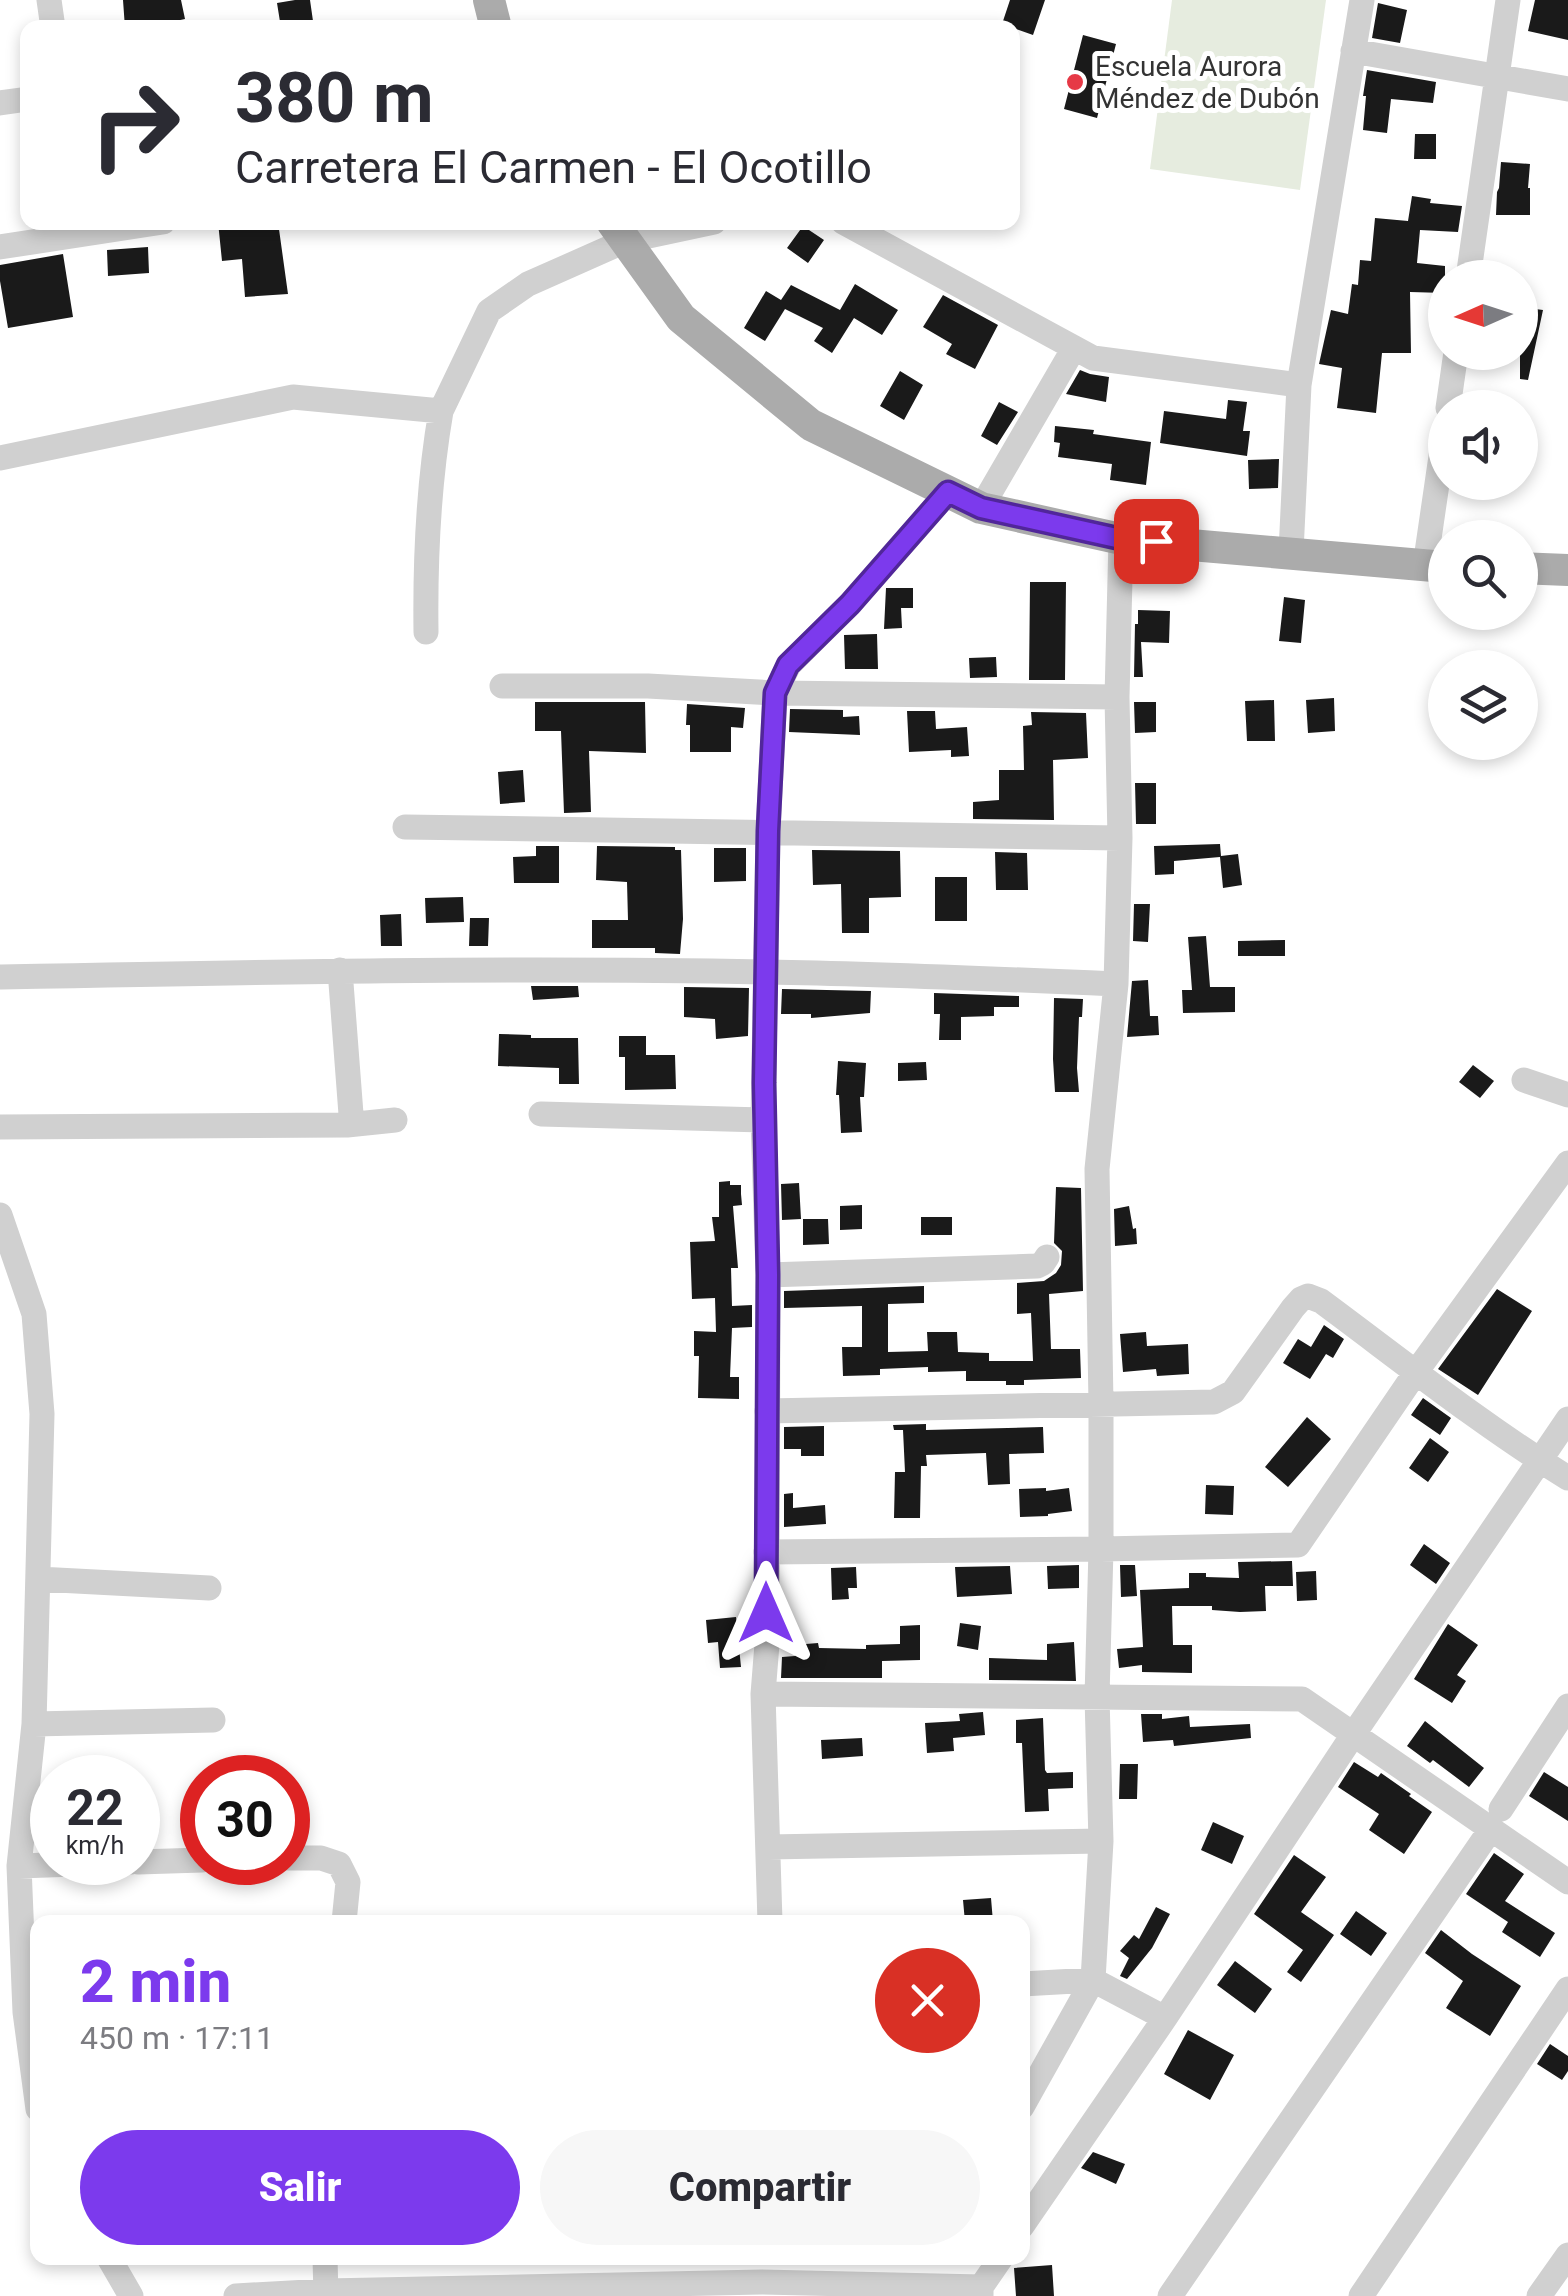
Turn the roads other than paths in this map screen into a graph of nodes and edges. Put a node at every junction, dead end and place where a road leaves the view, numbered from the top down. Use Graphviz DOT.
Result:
graph roads {
  1 [pos="1362,0"];
  2 [pos="1508,0"];
  3 [pos="1353,51"];
  4 [pos="1498,77"];
  5 [pos="1568,89"];
  6 [pos="74,230"];
  7 [pos="858,230"];
  8 [pos="619,232"];
  9 [pos="0,247"];
  10 [pos="1471,260"];
  11 [pos="1074,348"];
  12 [pos="1300,386"];
  13 [pos="441,412"];
  14 [pos="0,458"];
  15 [pos="948,492"];
  16 [pos="981,508"];
  17 [pos="1121,539"];
  18 [pos="1291,552"];
  19 [pos="1428,565"];
  20 [pos="1538,569"];
  21 [pos="1568,570"];
  22 [pos="426,632"];
  23 [pos="502,686"];
  24 [pos="775,693"];
  25 [pos="1117,697"];
  26 [pos="406,827"];
  27 [pos="768,831"];
  28 [pos="1120,838"];
  29 [pos="340,970"];
  30 [pos="765,972"];
  31 [pos="0,976"];
  32 [pos="1116,984"];
  33 [pos="1524,1080"];
  34 [pos="1568,1094"];
  35 [pos="541,1114"];
  36 [pos="395,1120"];
  37 [pos="763,1120"];
  38 [pos="347,1125"];
  39 [pos="0,1127"];
  40 [pos="1568,1162"];
  41 [pos="0,1215"];
  42 [pos="1047,1257"];
  43 [pos="768,1275"];
  44 [pos="1416,1372"];
  45 [pos="1101,1404"];
  46 [pos="768,1410"];
  47 [pos="1568,1419"];
  48 [pos="1538,1460"];
  49 [pos="1568,1478"];
  50 [pos="1102,1549"];
  51 [pos="766,1552"];
  52 [pos="38,1579"];
  53 [pos="209,1588"];
  54 [pos="764,1694"];
  55 [pos="1098,1696"];
  56 [pos="1568,1706"];
  57 [pos="212,1720"];
  58 [pos="34,1724"];
  59 [pos="1352,1735"];
  60 [pos="1496,1819"];
  61 [pos="1100,1841"];
  62 [pos="768,1847"];
  63 [pos="310,1858"];
  64 [pos="19,1866"];
  65 [pos="30,1866"];
  66 [pos="1568,1882"];
  67 [pos="345,1915"];
  68 [pos="770,1915"];
  69 [pos="1093,1980"];
  70 [pos="1030,1984"];
  71 [pos="1568,1989"];
  72 [pos="30,2000"];
  73 [pos="1165,2018"];
  74 [pos="1030,2093"];
  75 [pos="1030,2214"];
  76 [pos="1568,2256"];
  77 [pos="113,2265"];
  78 [pos="325,2265"];
  79 [pos="997,2265"];
  80 [pos="762,2279"];
  81 [pos="981,2291"];
  82 [pos="326,2294"];
  83 [pos="131,2296"];
  84 [pos="236,2296"];
  85 [pos="1170,2296"];
  86 [pos="1361,2296"];
  87 [pos="1539,2296"];
  1 -- 3 [label="street"];
  2 -- 4 [label="street"];
  3 -- 4 [label="street"];
  3 -- 12 [label="street"];
  4 -- 5 [label="street"];
  4 -- 10 [label="street"];
  6 -- 9 [label="street"];
  7 -- 11 [label="street"];
  8 -- 13 [label="street"];
  8 -- 15 [label="main road"];
  11 -- 12 [label="street"];
  11 -- 16 [label="street"];
  12 -- 18 [label="street"];
  13 -- 14 [label="street"];
  13 -- 22 [label="street"];
  15 -- 16 [label="main road"];
  15 -- 24 [label="street"];
  16 -- 17 [label="main road"];
  17 -- 18 [label="main road"];
  17 -- 25 [label="street"];
  18 -- 19 [label="main road"];
  20 -- 21 [label="main road"];
  23 -- 24 [label="street"];
  24 -- 25 [label="street"];
  24 -- 27 [label="street"];
  25 -- 28 [label="street"];
  26 -- 27 [label="street"];
  27 -- 28 [label="street"];
  27 -- 30 [label="street"];
  28 -- 32 [label="street"];
  29 -- 30 [label="street"];
  29 -- 31 [label="street"];
  29 -- 38 [label="street"];
  30 -- 32 [label="street"];
  30 -- 37 [label="street"];
  32 -- 45 [label="street"];
  33 -- 34 [label="street"];
  35 -- 37 [label="street"];
  36 -- 38 [label="street"];
  37 -- 43 [label="street"];
  38 -- 39 [label="street"];
  40 -- 44 [label="street"];
  41 -- 52 [label="street"];
  42 -- 43 [label="street"];
  43 -- 46 [label="street"];
  44 -- 45 [label="street"];
  44 -- 48 [label="street"];
  44 -- 50 [label="street"];
  45 -- 46 [label="street"];
  45 -- 50 [label="street"];
  46 -- 51 [label="street"];
  47 -- 48 [label="street"];
  48 -- 49 [label="street"];
  48 -- 59 [label="street"];
  50 -- 51 [label="street"];
  50 -- 55 [label="street"];
  51 -- 54 [label="street"];
  52 -- 53 [label="street"];
  52 -- 58 [label="street"];
  54 -- 55 [label="street"];
  54 -- 62 [label="street"];
  55 -- 59 [label="street"];
  55 -- 61 [label="street"];
  56 -- 60 [label="street"];
  57 -- 58 [label="street"];
  58 -- 64 [label="street"];
  59 -- 60 [label="street"];
  59 -- 73 [label="street"];
  60 -- 66 [label="street"];
  60 -- 85 [label="street"];
  61 -- 62 [label="street"];
  61 -- 69 [label="street"];
  62 -- 68 [label="street"];
  63 -- 67 [label="street"];
  64 -- 65 [label="street"];
  64 -- 72 [label="street"];
  69 -- 70 [label="street"];
  69 -- 73 [label="street"];
  69 -- 74 [label="street"];
  71 -- 86 [label="street"];
  73 -- 75 [label="street"];
  76 -- 87 [label="street"];
  77 -- 83 [label="street"];
  78 -- 82 [label="street"];
  79 -- 81 [label="street"];
  80 -- 81 [label="street"];
  80 -- 82 [label="street"];
  82 -- 84 [label="street"];
}
